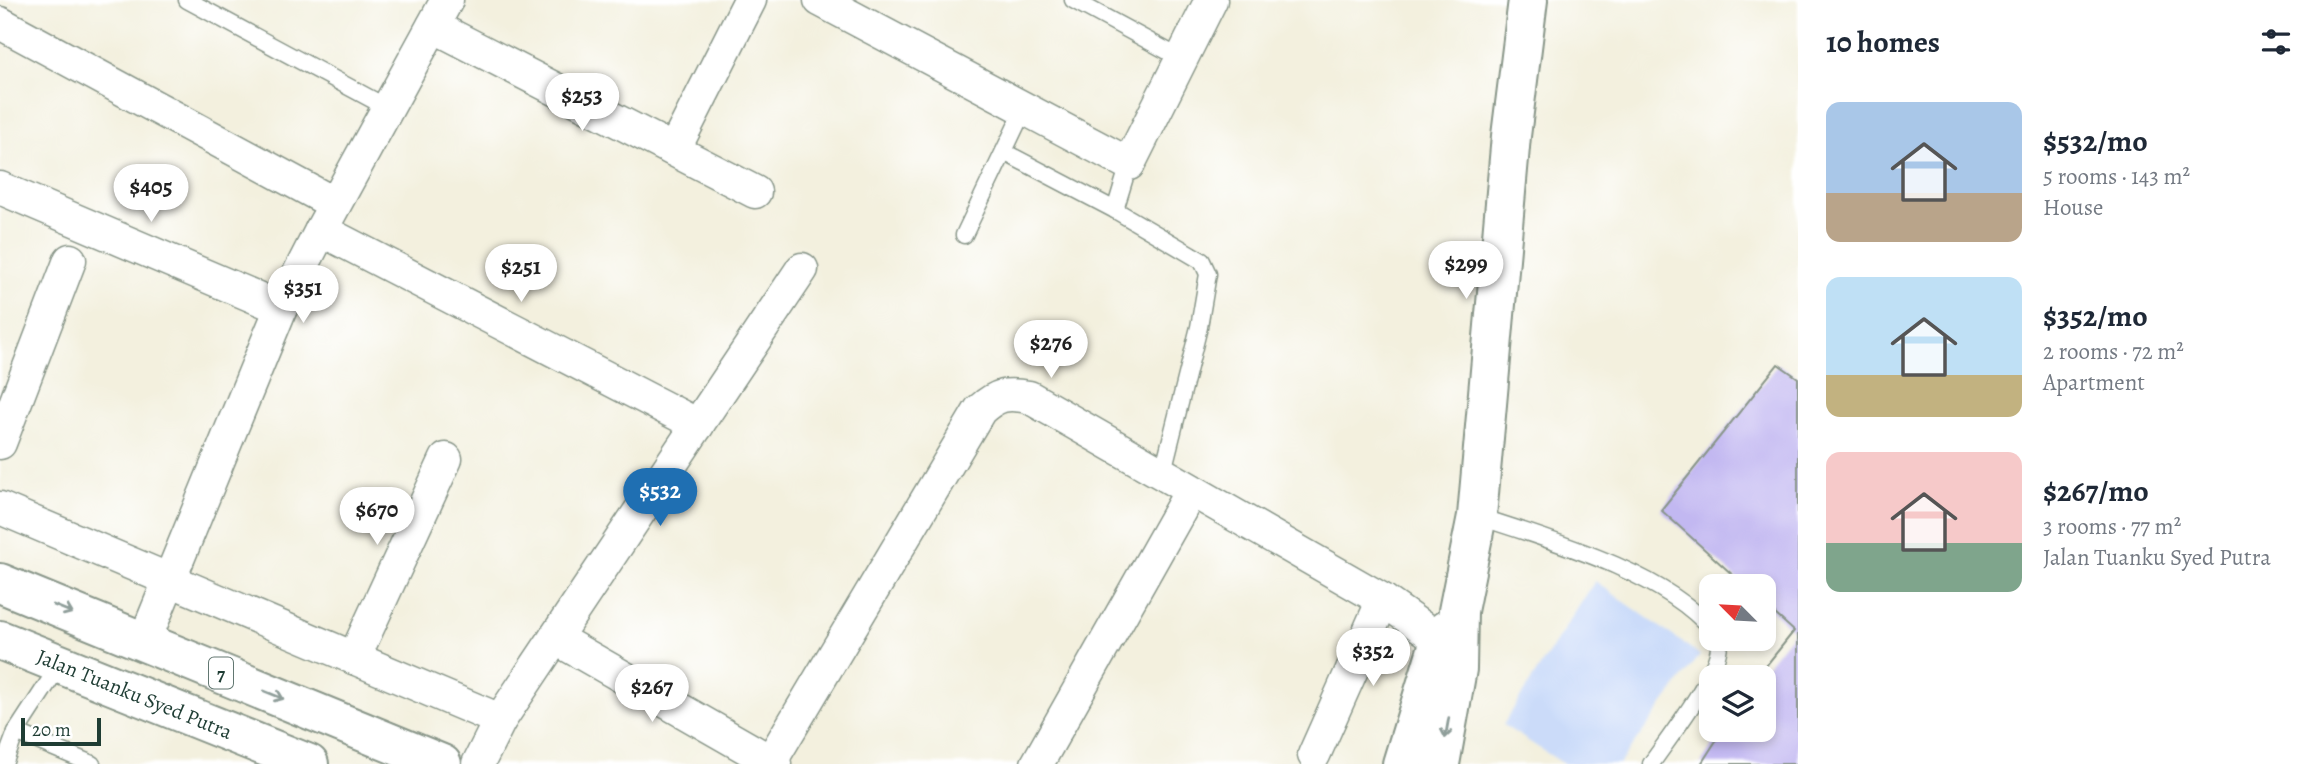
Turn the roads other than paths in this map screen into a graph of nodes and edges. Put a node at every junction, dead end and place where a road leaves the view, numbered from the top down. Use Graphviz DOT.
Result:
graph roads {
  1 [pos="187,0"];
  2 [pos="750,0"];
  3 [pos="820,0"];
  4 [pos="1073,0"];
  5 [pos="1211,0"];
  6 [pos="1528,0"];
  7 [pos="436,9"];
  8 [pos="0,23"];
  9 [pos="1182,59"];
  10 [pos="388,108"];
  11 [pos="1024,108"];
  12 [pos="674,150"];
  13 [pos="1004,152"];
  14 [pos="1129,164"];
  15 [pos="0,188"];
  16 [pos="755,192"];
  17 [pos="1115,210"];
  18 [pos="328,217"];
  19 [pos="964,235"];
  20 [pos="70,260"];
  21 [pos="802,269"];
  22 [pos="281,308"];
  23 [pos="698,425"];
  24 [pos="0,443"];
  25 [pos="446,459"];
  26 [pos="1162,475"];
  27 [pos="1191,491"];
  28 [pos="0,508"];
  29 [pos="1486,519"];
  30 [pos="169,580"];
  31 [pos="0,583"];
  32 [pos="1383,600"];
  33 [pos="1699,618"];
  34 [pos="555,638"];
  35 [pos="0,640"];
  36 [pos="1452,640"];
  37 [pos="144,642"];
  38 [pos="1720,651"];
  39 [pos="354,658"];
  40 [pos="61,663"];
  41 [pos="500,720"];
  42 [pos="16,732"];
  43 [pos="1314,755"];
  44 [pos="291,761"];
  45 [pos="773,763"];
  46 [pos="4,764"];
  47 [pos="92,764"];
  48 [pos="442,764"];
  49 [pos="478,764"];
  50 [pos="1037,764"];
  51 [pos="1402,764"];
  52 [pos="1440,764"];
  53 [pos="1651,764"];
  1 -- 10 [label="lane"];
  2 -- 12 [label="street"];
  3 -- 11 [label="street"];
  4 -- 9 [label="lane"];
  5 -- 9 [label="street"];
  6 -- 29 [label="main road"];
  7 -- 10 [label="street"];
  7 -- 12 [label="street"];
  8 -- 18 [label="street"];
  9 -- 14 [label="street"];
  10 -- 18 [label="street"];
  11 -- 13 [label="lane"];
  11 -- 14 [label="street"];
  12 -- 16 [label="street"];
  13 -- 17 [label="lane"];
  13 -- 19 [label="lane"];
  14 -- 17 [label="lane"];
  15 -- 22 [label="street"];
  17 -- 26 [label="lane"];
  18 -- 22 [label="street"];
  18 -- 23 [label="street"];
  20 -- 24 [label="street"];
  21 -- 23 [label="street"];
  22 -- 30 [label="street"];
  23 -- 34 [label="street"];
  25 -- 39 [label="street"];
  26 -- 27 [label="street"];
  26 -- 45 [label="street"];
  27 -- 32 [label="street"];
  27 -- 50 [label="street"];
  28 -- 30 [label="street"];
  29 -- 33 [label="lane"];
  29 -- 36 [label="main road"];
  30 -- 37 [label="street"];
  30 -- 39 [label="street"];
  31 -- 37 [label="main road, 7, one-way"];
  32 -- 36 [label="street"];
  32 -- 43 [label="street"];
  34 -- 41 [label="street"];
  34 -- 45 [label="street"];
  35 -- 40 [label="main road, Jalan Tuanku Syed Putra"];
  36 -- 51 [label="main road"];
  36 -- 52 [label="main road, one-way"];
  37 -- 48 [label="main road, 7, one-way"];
  38 -- 53 [label="lane"];
  39 -- 41 [label="street"];
  40 -- 42 [label="lane"];
  40 -- 44 [label="main road, Jalan Tuanku Syed Putra"];
  41 -- 49 [label="street"];
  42 -- 46 [label="lane"];
  42 -- 47 [label="lane"];
}
